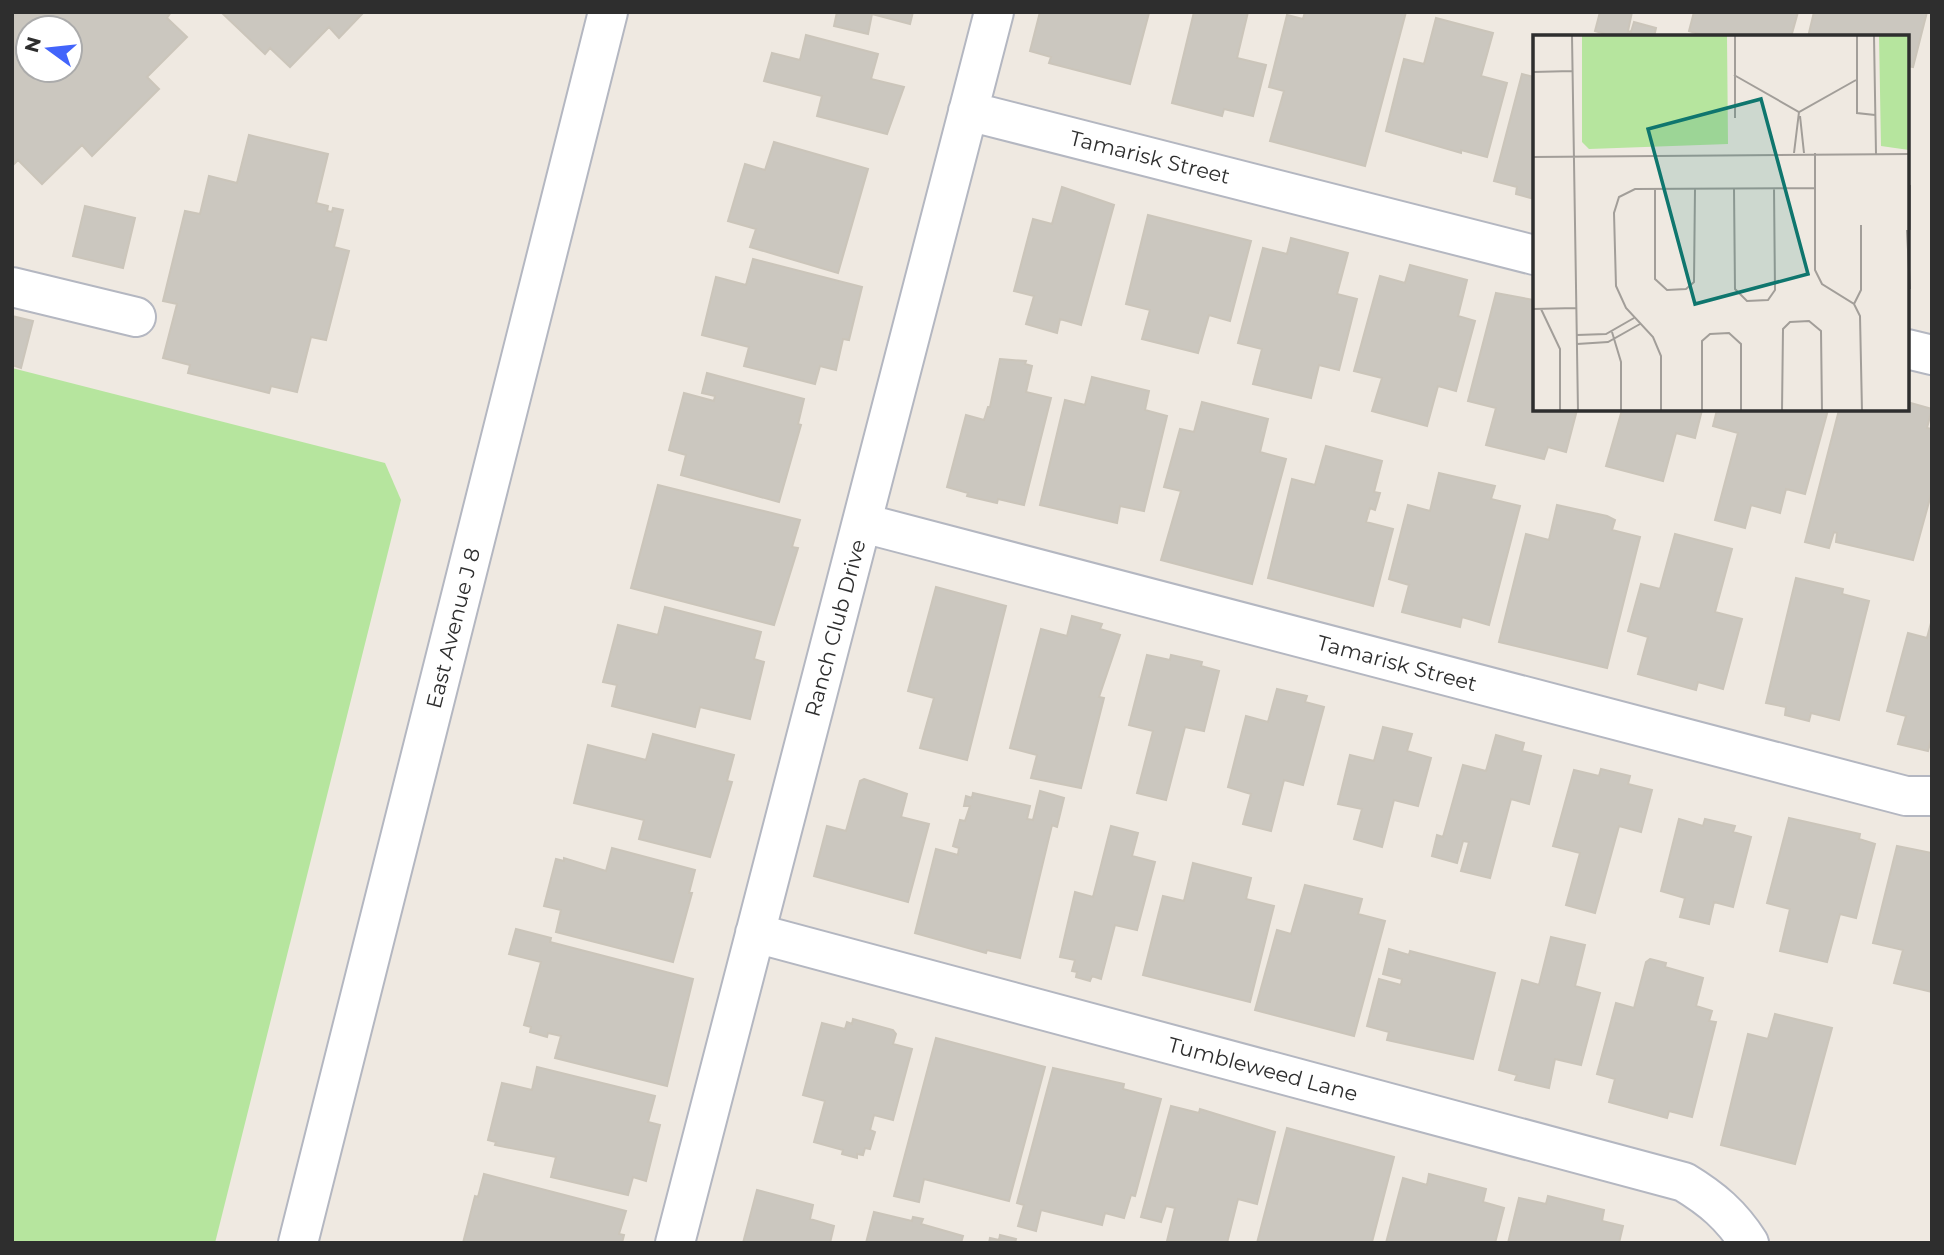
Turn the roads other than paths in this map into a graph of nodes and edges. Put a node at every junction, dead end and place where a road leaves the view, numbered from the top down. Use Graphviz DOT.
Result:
graph roads {
  1 [pos="608,12"];
  2 [pos="994,12"];
  3 [pos="968,111"];
  4 [pos="1533,254"];
  5 [pos="12,287"];
  6 [pos="136,317"];
  7 [pos="1909,349"];
  8 [pos="1932,355"];
  9 [pos="863,523"];
  10 [pos="1932,796"];
  11 [pos="755,933"];
  12 [pos="298,1243"];
  13 [pos="674,1243"];
  14 [pos="1749,1243"];
  1 -- 12 [label="street, East Avenue J 8"];
  2 -- 3 [label="street, Ranch Club Drive"];
  3 -- 4 [label="street, Tamarisk Street"];
  3 -- 9 [label="street, Ranch Club Drive"];
  5 -- 6 [label="street"];
  7 -- 8 [label="street"];
  9 -- 10 [label="street, Tamarisk Street"];
  9 -- 11 [label="street, Ranch Club Drive"];
  11 -- 13 [label="street, Ranch Club Drive"];
  11 -- 14 [label="street, Tumbleweed Lane"];
}
